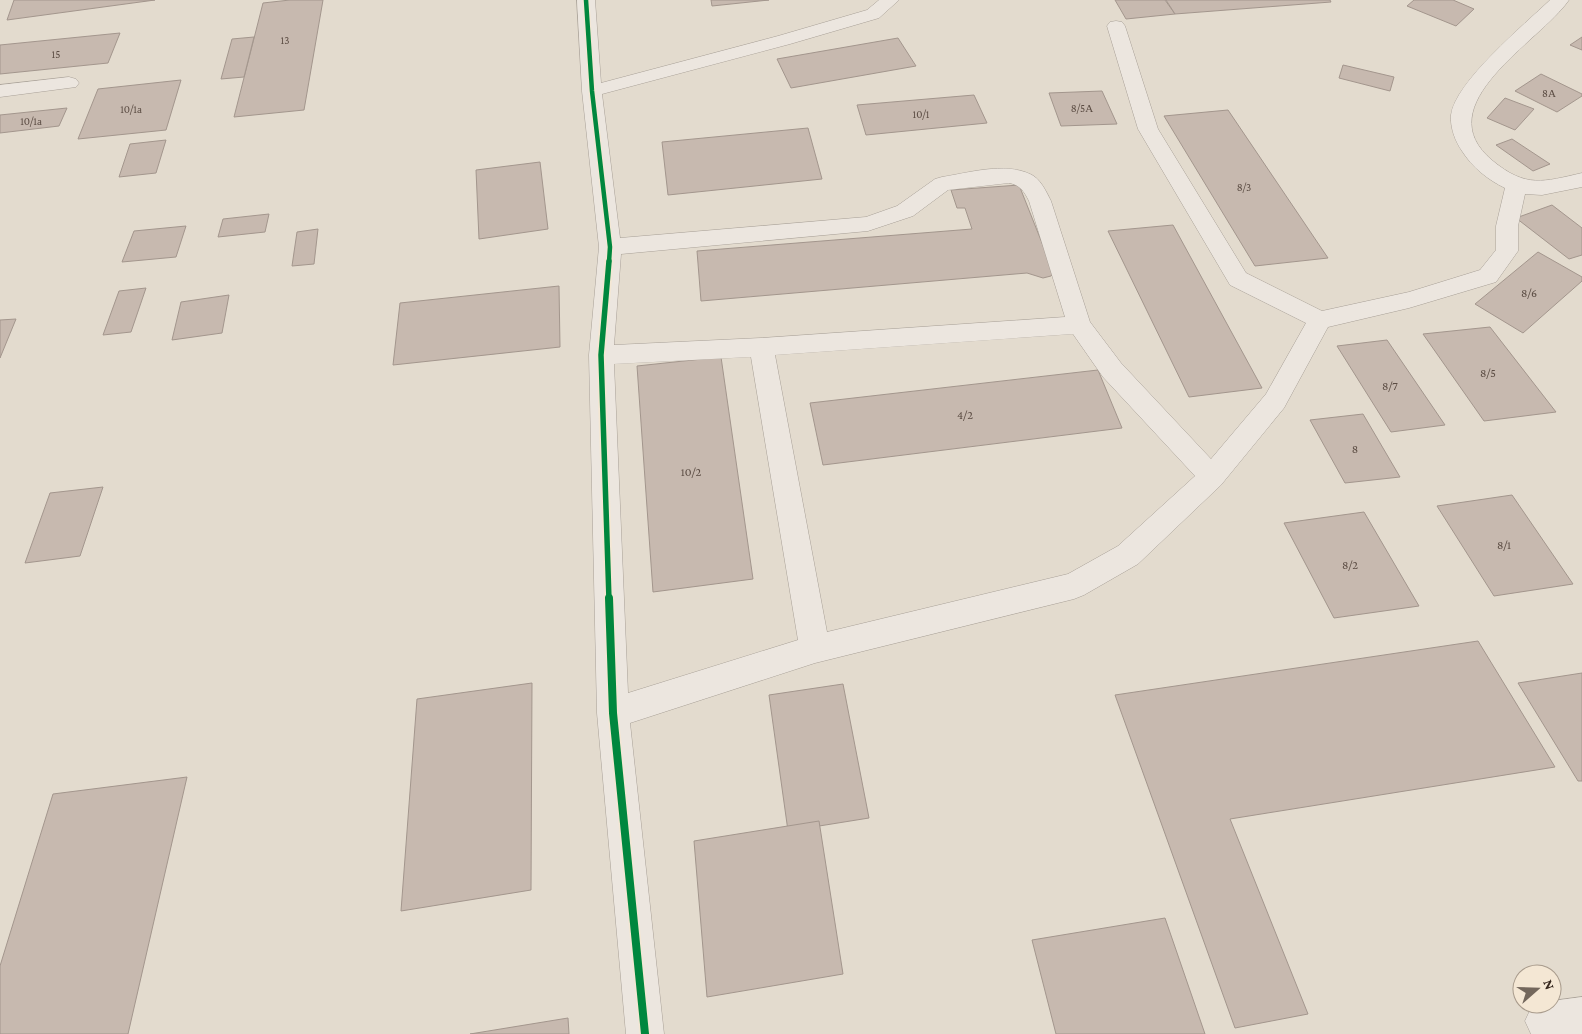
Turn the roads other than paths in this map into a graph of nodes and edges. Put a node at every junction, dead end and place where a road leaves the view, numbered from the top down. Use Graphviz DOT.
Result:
graph roads {
  1 [pos="586,0"];
  2 [pos="890,0"];
  3 [pos="1560,0"];
  4 [pos="1116,26"];
  5 [pos="69,83"];
  6 [pos="0,91"];
  7 [pos="592,91"];
  8 [pos="1582,180"];
  9 [pos="1516,185"];
  10 [pos="610,247"];
  11 [pos="1320,320"];
  12 [pos="1079,325"];
  13 [pos="761,347"];
  14 [pos="601,355"];
  15 [pos="1212,477"];
  16 [pos="815,649"];
  17 [pos="613,713"];
  18 [pos="1582,1016"];
  19 [pos="1544,1021"];
  20 [pos="645,1034"];
  1 -- 7 [label="street"];
  2 -- 7 [label="street"];
  3 -- 9 [label="street"];
  4 -- 11 [label="street"];
  5 -- 6 [label="street"];
  7 -- 10 [label="street"];
  8 -- 9 [label="street"];
  9 -- 11 [label="street"];
  10 -- 12 [label="street"];
  10 -- 14 [label="street"];
  11 -- 15 [label="street"];
  12 -- 13 [label="street"];
  12 -- 15 [label="street"];
  13 -- 14 [label="street"];
  13 -- 16 [label="street"];
  14 -- 17 [label="street"];
  15 -- 16 [label="street"];
  16 -- 17 [label="street"];
  17 -- 20 [label="street"];
  18 -- 19 [label="street"];
}
